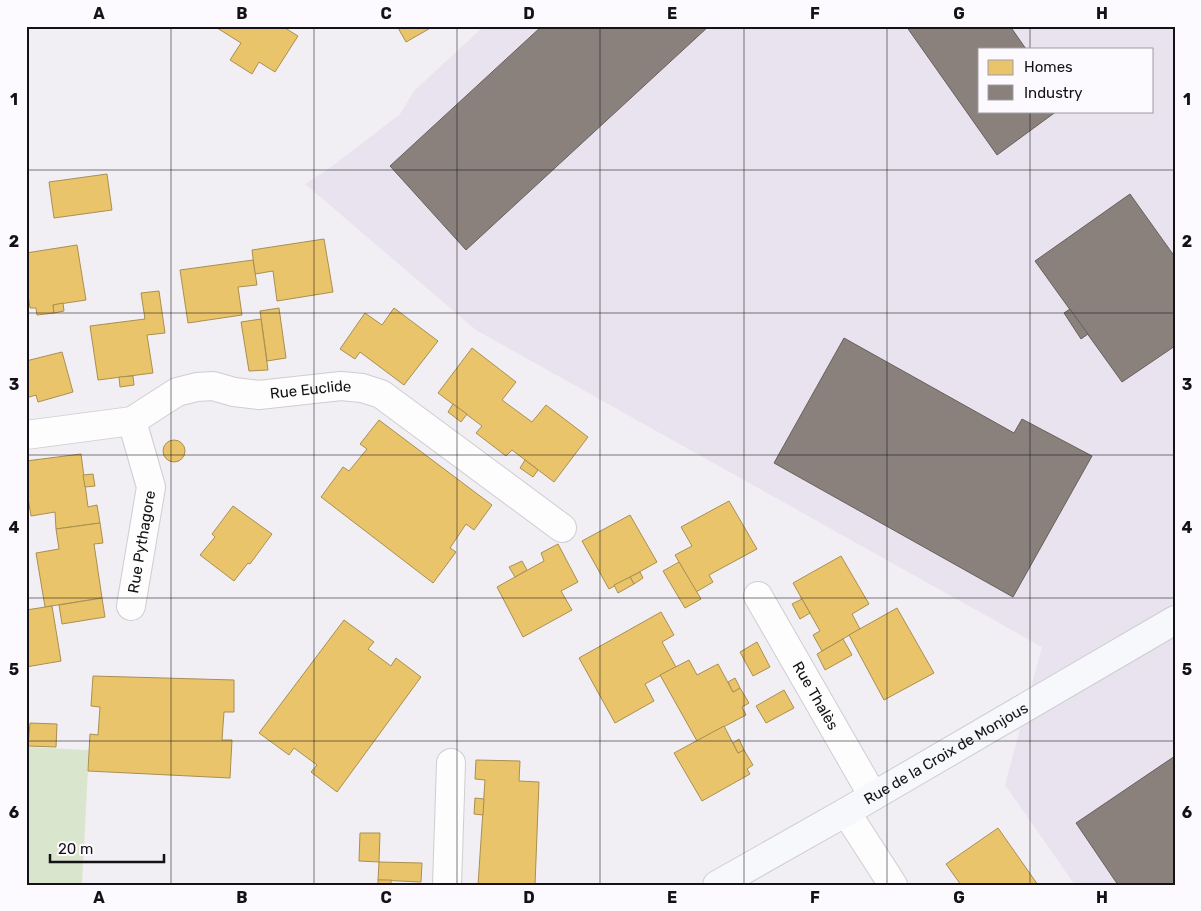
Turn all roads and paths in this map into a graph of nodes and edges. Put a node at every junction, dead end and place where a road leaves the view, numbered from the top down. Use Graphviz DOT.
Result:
graph roads {
  1 [pos="132,421"];
  2 [pos="26,435"];
  3 [pos="562,528"];
  4 [pos="758,596"];
  5 [pos="131,606"];
  6 [pos="1175,620"];
  7 [pos="451,763"];
  8 [pos="873,796"];
  9 [pos="846,812"];
  10 [pos="447,885"];
  11 [pos="717,885"];
  12 [pos="894,885"];
  1 -- 2 [label="street, Rue Euclide"];
  1 -- 3 [label="street, Rue Euclide"];
  1 -- 5 [label="street, Rue Pythagore"];
  4 -- 8 [label="street, Rue Thalès"];
  6 -- 8 [label="main road, Rue de la Croix de Monjous"];
  7 -- 10 [label="street"];
  8 -- 9 [label="main road, Rue de la Croix de Monjous"];
  9 -- 11 [label="main road, Rue de la Croix de Monjous"];
  9 -- 12 [label="street"];
}
